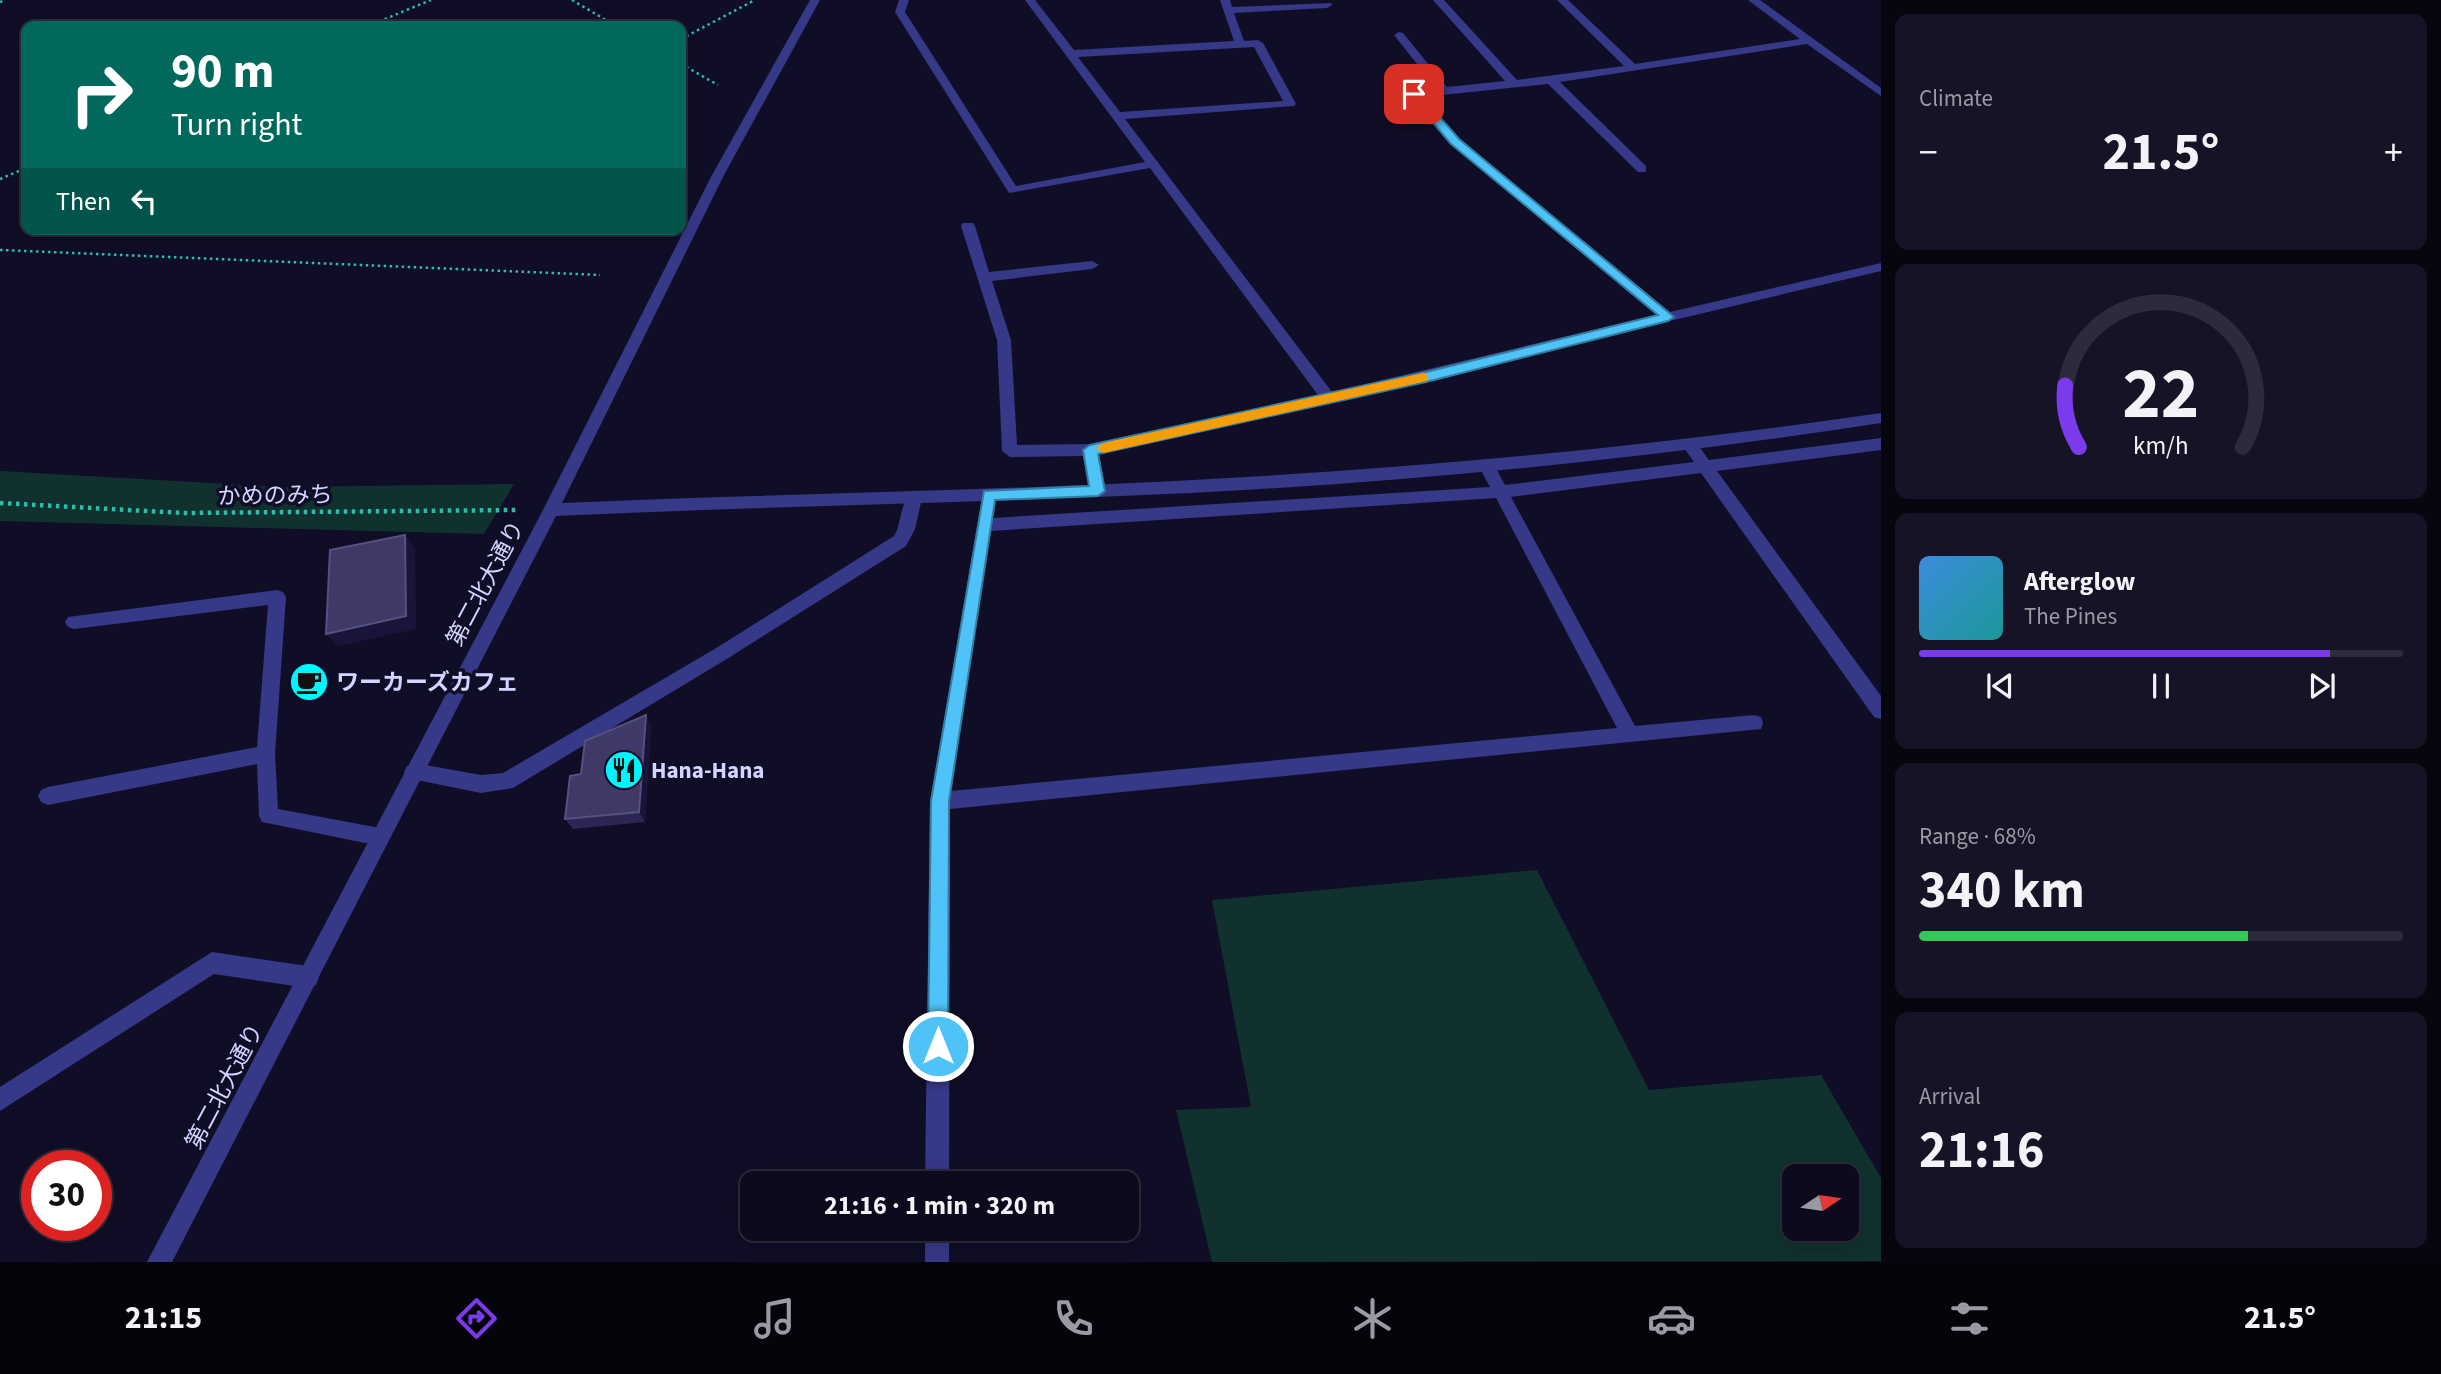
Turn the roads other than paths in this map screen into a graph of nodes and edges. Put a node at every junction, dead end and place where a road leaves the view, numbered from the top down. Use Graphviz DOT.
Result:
graph roads {
  1 [pos="815,0"];
  2 [pos="904,0"];
  3 [pos="1030,0"];
  4 [pos="1438,0"];
  5 [pos="1562,0"];
  6 [pos="1754,0"];
  7 [pos="1226,5"];
  8 [pos="1327,5"];
  9 [pos="1399,35"];
  10 [pos="1808,41"];
  11 [pos="1240,44"];
  12 [pos="1070,54"];
  13 [pos="1633,68"];
  14 [pos="1551,80"];
  15 [pos="1514,84"];
  16 [pos="1444,91"];
  17 [pos="1881,93"];
  18 [pos="1117,116"];
  19 [pos="1153,164"];
  20 [pos="1642,169"];
  21 [pos="968,226"];
  22 [pos="1091,265"];
  23 [pos="1881,267"];
  24 [pos="984,277"];
  25 [pos="1668,317"];
  26 [pos="1328,397"];
  27 [pos="1881,418"];
  28 [pos="1881,444"];
  29 [pos="1690,445"];
  30 [pos="1090,450"];
  31 [pos="1486,465"];
  32 [pos="1706,468"];
  33 [pos="1098,491"];
  34 [pos="1502,492"];
  35 [pos="989,495"];
  36 [pos="914,498"];
  37 [pos="551,510"];
  38 [pos="984,525"];
  39 [pos="74,622"];
  40 [pos="1881,711"];
  41 [pos="1754,723"];
  42 [pos="1630,735"];
  43 [pos="267,754"];
  44 [pos="414,772"];
  45 [pos="48,796"];
  46 [pos="940,801"];
  47 [pos="380,836"];
  48 [pos="309,978"];
  49 [pos="0,1100"];
  50 [pos="937,1171"];
  51 [pos="937,1241"];
  52 [pos="159,1262"];
  53 [pos="937,1262"];
  1 -- 37 [label="street, 第二北大通り"];
  2 -- 19 [label="street"];
  3 -- 12 [label="street"];
  4 -- 15 [label="street"];
  5 -- 13 [label="street"];
  6 -- 10 [label="street"];
  7 -- 8 [label="street"];
  7 -- 11 [label="street"];
  9 -- 16 [label="street"];
  10 -- 13 [label="street"];
  10 -- 17 [label="street"];
  11 -- 12 [label="street"];
  11 -- 18 [label="street"];
  12 -- 18 [label="street"];
  13 -- 14 [label="street"];
  14 -- 15 [label="street"];
  14 -- 20 [label="street"];
  15 -- 16 [label="street"];
  16 -- 25 [label="street"];
  18 -- 19 [label="street"];
  19 -- 26 [label="street"];
  21 -- 24 [label="street"];
  22 -- 24 [label="street"];
  23 -- 25 [label="street"];
  24 -- 30 [label="street"];
  25 -- 26 [label="street"];
  26 -- 30 [label="street"];
  27 -- 29 [label="street"];
  28 -- 32 [label="street"];
  29 -- 31 [label="street"];
  29 -- 32 [label="street"];
  30 -- 33 [label="street"];
  31 -- 33 [label="street"];
  31 -- 34 [label="street"];
  32 -- 34 [label="street"];
  32 -- 40 [label="street"];
  33 -- 35 [label="street"];
  34 -- 38 [label="street"];
  34 -- 42 [label="street"];
  35 -- 36 [label="street"];
  35 -- 38 [label="street"];
  36 -- 37 [label="street"];
  36 -- 44 [label="street"];
  37 -- 44 [label="street, 第二北大通り"];
  38 -- 46 [label="street"];
  39 -- 43 [label="street"];
  41 -- 42 [label="street"];
  42 -- 46 [label="street"];
  43 -- 45 [label="street"];
  43 -- 47 [label="street"];
  44 -- 47 [label="street, 第二北大通り"];
  46 -- 50 [label="street"];
  47 -- 48 [label="street, 第二北大通り"];
  48 -- 49 [label="street"];
  48 -- 52 [label="street, 第二北大通り"];
  51 -- 53 [label="street"];
}
